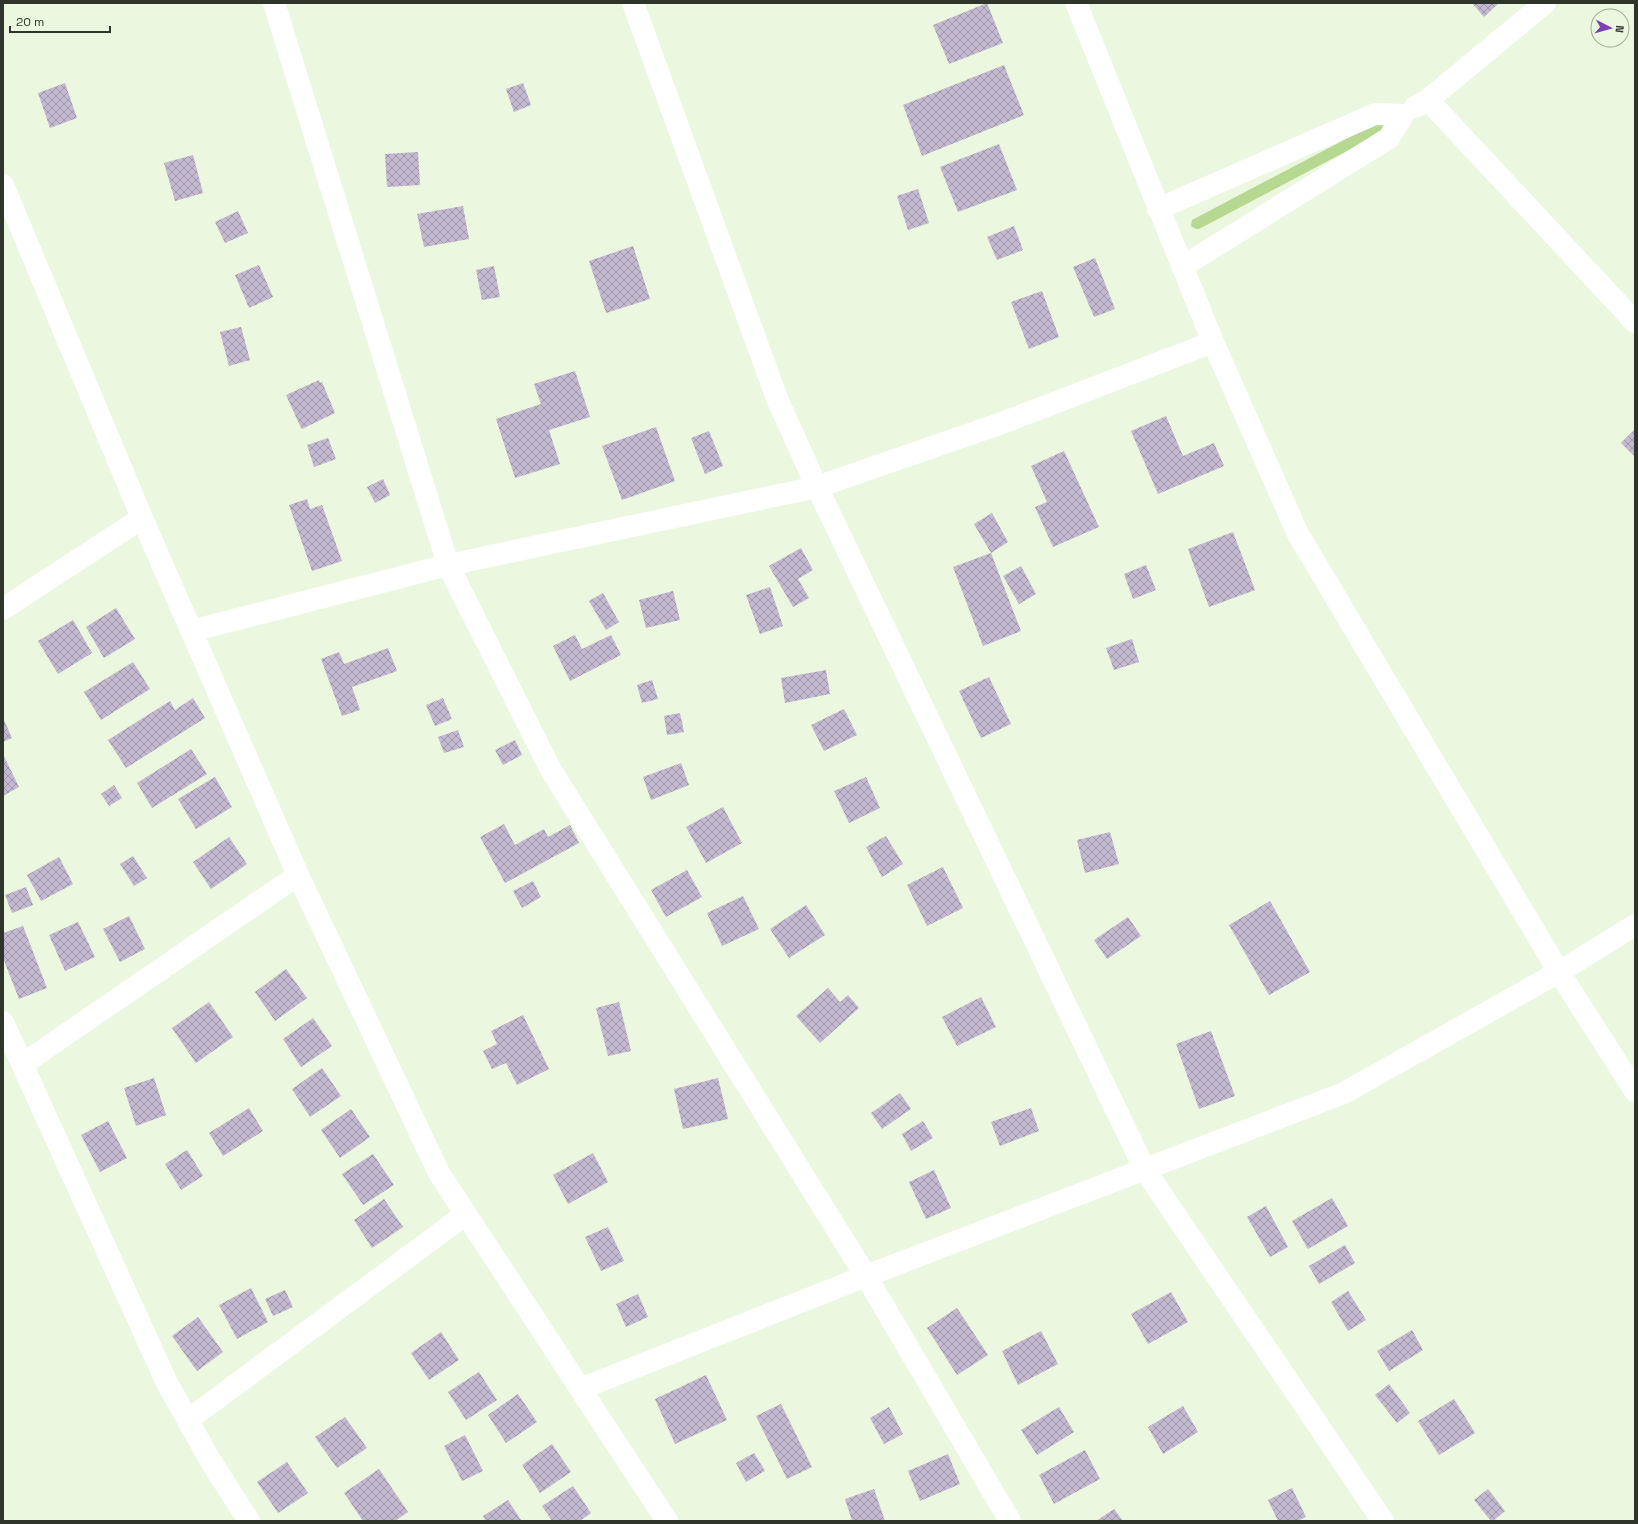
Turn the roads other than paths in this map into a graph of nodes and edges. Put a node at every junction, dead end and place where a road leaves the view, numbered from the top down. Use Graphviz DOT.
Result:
graph roads {
  1 [pos="274,3"];
  2 [pos="633,3"];
  3 [pos="1076,3"];
  4 [pos="1545,3"];
  5 [pos="1428,100"];
  6 [pos="1402,115"];
  7 [pos="3,185"];
  8 [pos="1158,209"];
  9 [pos="1182,267"];
  10 [pos="1635,322"];
  11 [pos="1213,342"];
  12 [pos="817,487"];
  13 [pos="142,518"];
  14 [pos="448,565"];
  15 [pos="3,609"];
  16 [pos="191,631"];
  17 [pos="298,875"];
  18 [pos="1635,925"];
  19 [pos="1559,972"];
  20 [pos="3,1022"];
  21 [pos="23,1064"];
  22 [pos="1635,1091"];
  23 [pos="1145,1170"];
  24 [pos="466,1214"];
  25 [pos="866,1276"];
  26 [pos="580,1389"];
  27 [pos="188,1420"];
  28 [pos="249,1521"];
  29 [pos="667,1521"];
  30 [pos="1010,1521"];
  31 [pos="1383,1521"];
  1 -- 14 [label="street"];
  2 -- 12 [label="street"];
  3 -- 8 [label="street"];
  4 -- 5 [label="street"];
  5 -- 6 [label="street"];
  5 -- 10 [label="street"];
  6 -- 8 [label="street"];
  6 -- 9 [label="street"];
  7 -- 13 [label="street"];
  8 -- 9 [label="street"];
  9 -- 11 [label="street"];
  11 -- 12 [label="street"];
  11 -- 19 [label="street"];
  12 -- 14 [label="street"];
  12 -- 23 [label="street"];
  13 -- 15 [label="street"];
  13 -- 16 [label="street"];
  14 -- 16 [label="street"];
  14 -- 25 [label="street"];
  16 -- 17 [label="street"];
  17 -- 21 [label="street"];
  17 -- 24 [label="street"];
  18 -- 19 [label="street"];
  19 -- 22 [label="street"];
  19 -- 23 [label="street"];
  20 -- 21 [label="street"];
  21 -- 27 [label="street"];
  23 -- 25 [label="street"];
  23 -- 31 [label="street"];
  24 -- 26 [label="street"];
  24 -- 27 [label="street"];
  25 -- 26 [label="street"];
  25 -- 30 [label="street"];
  26 -- 29 [label="street"];
  27 -- 28 [label="street"];
}
